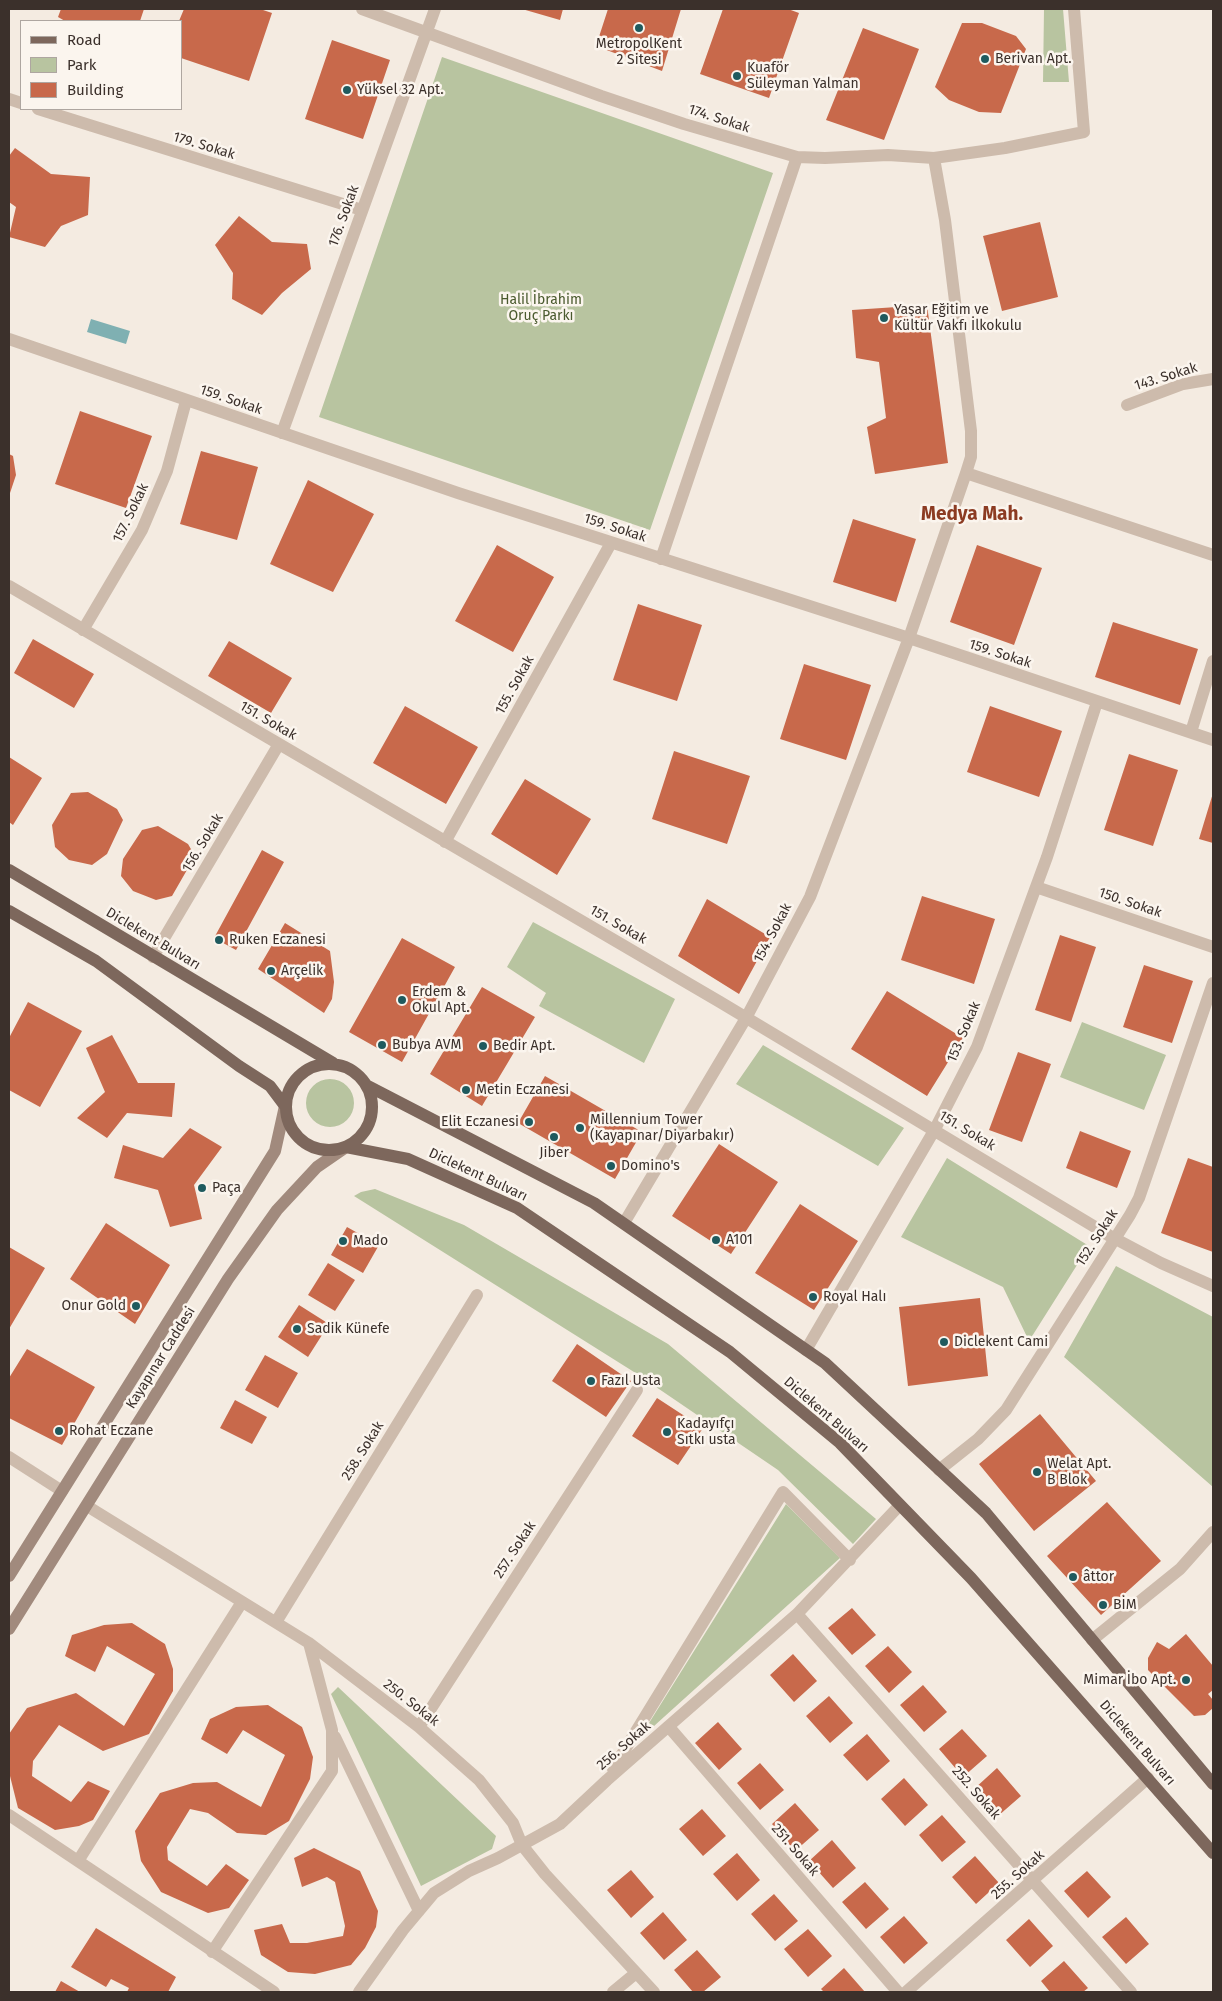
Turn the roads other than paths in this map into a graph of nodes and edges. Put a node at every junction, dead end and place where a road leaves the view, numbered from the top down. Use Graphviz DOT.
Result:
graph roads {
  1 [pos="362,9"];
  2 [pos="434,9"];
  3 [pos="1074,9"];
  4 [pos="427,32"];
  5 [pos="41,110"];
  6 [pos="797,157"];
  7 [pos="934,158"];
  8 [pos="362,210"];
  9 [pos="9,340"];
  10 [pos="1213,379"];
  11 [pos="186,401"];
  12 [pos="1127,405"];
  13 [pos="282,433"];
  14 [pos="966,473"];
  15 [pos="611,542"];
  16 [pos="1213,556"];
  17 [pos="661,559"];
  18 [pos="9,586"];
  19 [pos="83,630"];
  20 [pos="909,638"];
  21 [pos="1213,661"];
  22 [pos="1096,702"];
  23 [pos="1192,732"];
  24 [pos="1213,740"];
  25 [pos="279,744"];
  26 [pos="445,842"];
  27 [pos="9,870"];
  28 [pos="1036,887"];
  29 [pos="9,911"];
  30 [pos="1213,947"];
  31 [pos="153,957"];
  32 [pos="1213,983"];
  33 [pos="746,1018"];
  34 [pos="333,1063"];
  35 [pos="368,1086"];
  36 [pos="285,1106"];
  37 [pos="935,1129"];
  38 [pos="346,1147"];
  39 [pos="624,1223"];
  40 [pos="1114,1238"];
  41 [pos="1213,1286"];
  42 [pos="477,1295"];
  43 [pos="806,1350"];
  44 [pos="637,1390"];
  45 [pos="9,1457"];
  46 [pos="939,1470"];
  47 [pos="62,1491"];
  48 [pos="900,1505"];
  49 [pos="87,1506"];
  50 [pos="1213,1532"];
  51 [pos="850,1560"];
  52 [pos="9,1576"];
  53 [pos="242,1602"];
  54 [pos="797,1614"];
  55 [pos="276,1622"];
  56 [pos="9,1629"];
  57 [pos="1092,1640"];
  58 [pos="309,1643"];
  59 [pos="419,1727"];
  60 [pos="669,1727"];
  61 [pos="332,1730"];
  62 [pos="1148,1778"];
  63 [pos="607,1780"];
  64 [pos="1213,1784"];
  65 [pos="9,1815"];
  66 [pos="522,1845"];
  67 [pos="1213,1853"];
  68 [pos="78,1861"];
  69 [pos="1034,1881"];
  70 [pos="419,1911"];
  71 [pos="212,1952"];
  72 [pos="636,1973"];
  73 [pos="274,1992"];
  74 [pos="359,1992"];
  75 [pos="613,1992"];
  76 [pos="654,1992"];
  77 [pos="898,1992"];
  78 [pos="906,1992"];
  79 [pos="1131,1992"];
  1 -- 4 [label="street, 174. Sokak"];
  2 -- 4 [label="street, 176. Sokak"];
  3 -- 7 [label="street, 174. Sokak"];
  4 -- 6 [label="street, 174. Sokak"];
  4 -- 8 [label="street, 176. Sokak"];
  5 -- 8 [label="street, 179. Sokak"];
  6 -- 7 [label="street, 174. Sokak"];
  6 -- 17 [label="street"];
  7 -- 14 [label="street, 154. Sokak"];
  8 -- 13 [label="street, 176. Sokak"];
  9 -- 11 [label="street, 159. Sokak"];
  10 -- 12 [label="street, 143. Sokak"];
  11 -- 13 [label="street, 159. Sokak"];
  11 -- 19 [label="street, 157. Sokak"];
  13 -- 15 [label="street, 159. Sokak"];
  14 -- 16 [label="street"];
  14 -- 20 [label="street, 154. Sokak"];
  15 -- 17 [label="street, 159. Sokak"];
  15 -- 26 [label="street, 155. Sokak"];
  17 -- 20 [label="street, 159. Sokak"];
  18 -- 19 [label="street, 151. Sokak"];
  19 -- 25 [label="street, 151. Sokak"];
  20 -- 22 [label="street, 159. Sokak"];
  20 -- 33 [label="street, 154. Sokak"];
  21 -- 23 [label="street"];
  22 -- 23 [label="street, 159. Sokak"];
  22 -- 28 [label="street, 153. Sokak"];
  23 -- 24 [label="street, 159. Sokak"];
  25 -- 26 [label="street, 151. Sokak"];
  25 -- 31 [label="street, 156. Sokak"];
  26 -- 33 [label="street, 151. Sokak"];
  27 -- 31 [label="main road, Diclekent Bulvarı"];
  28 -- 30 [label="street, 150. Sokak"];
  28 -- 37 [label="street, 153. Sokak"];
  29 -- 36 [label="main road"];
  31 -- 34 [label="main road, Diclekent Bulvarı"];
  32 -- 40 [label="street, 152. Sokak"];
  33 -- 37 [label="street, 151. Sokak"];
  33 -- 39 [label="street, 154. Sokak"];
  34 -- 35 [label="main road"];
  34 -- 36 [label="main road"];
  35 -- 38 [label="main road"];
  35 -- 39 [label="main road, Diclekent Bulvarı"];
  36 -- 38 [label="main road"];
  36 -- 47 [label="main road, Kayapınar Caddesi"];
  37 -- 40 [label="street, 151. Sokak"];
  37 -- 43 [label="street, 153. Sokak"];
  38 -- 48 [label="main road, Diclekent Bulvarı"];
  38 -- 49 [label="main road, Kayapınar Caddesi"];
  39 -- 43 [label="main road, Diclekent Bulvarı"];
  40 -- 41 [label="street, 151. Sokak"];
  40 -- 46 [label="street, 152. Sokak"];
  42 -- 55 [label="street, 258. Sokak"];
  43 -- 46 [label="main road, Diclekent Bulvarı"];
  44 -- 59 [label="street, 257. Sokak"];
  45 -- 47 [label="street"];
  46 -- 57 [label="main road, Diclekent Bulvarı"];
  47 -- 52 [label="main road, Kayapınar Caddesi"];
  48 -- 51 [label="street, 256. Sokak"];
  48 -- 62 [label="main road, Diclekent Bulvarı"];
  49 -- 53 [label="street, 250. Sokak"];
  49 -- 56 [label="main road, Kayapınar Caddesi"];
  50 -- 57 [label="street"];
  51 -- 54 [label="street, 256. Sokak"];
  51 -- 63 [label="street"];
  53 -- 55 [label="street, 250. Sokak"];
  53 -- 68 [label="street"];
  54 -- 60 [label="street, 256. Sokak"];
  54 -- 69 [label="street, 252. Sokak"];
  55 -- 58 [label="street, 250. Sokak"];
  57 -- 64 [label="main road, Diclekent Bulvarı"];
  58 -- 59 [label="street, 250. Sokak"];
  58 -- 61 [label="street"];
  59 -- 66 [label="street, 250. Sokak"];
  60 -- 63 [label="street, 256. Sokak"];
  60 -- 77 [label="street, 251. Sokak"];
  61 -- 70 [label="street"];
  61 -- 71 [label="street"];
  62 -- 67 [label="main road, Diclekent Bulvarı"];
  62 -- 69 [label="street, 255. Sokak"];
  63 -- 66 [label="street, 256. Sokak"];
  65 -- 68 [label="street"];
  66 -- 70 [label="street, 256. Sokak"];
  66 -- 72 [label="street, 250. Sokak"];
  68 -- 71 [label="street"];
  69 -- 78 [label="street, 255. Sokak"];
  69 -- 79 [label="street, 252. Sokak"];
  70 -- 74 [label="street, 256. Sokak"];
  71 -- 73 [label="street"];
  72 -- 75 [label="street"];
  72 -- 76 [label="street, 250. Sokak"];
}
